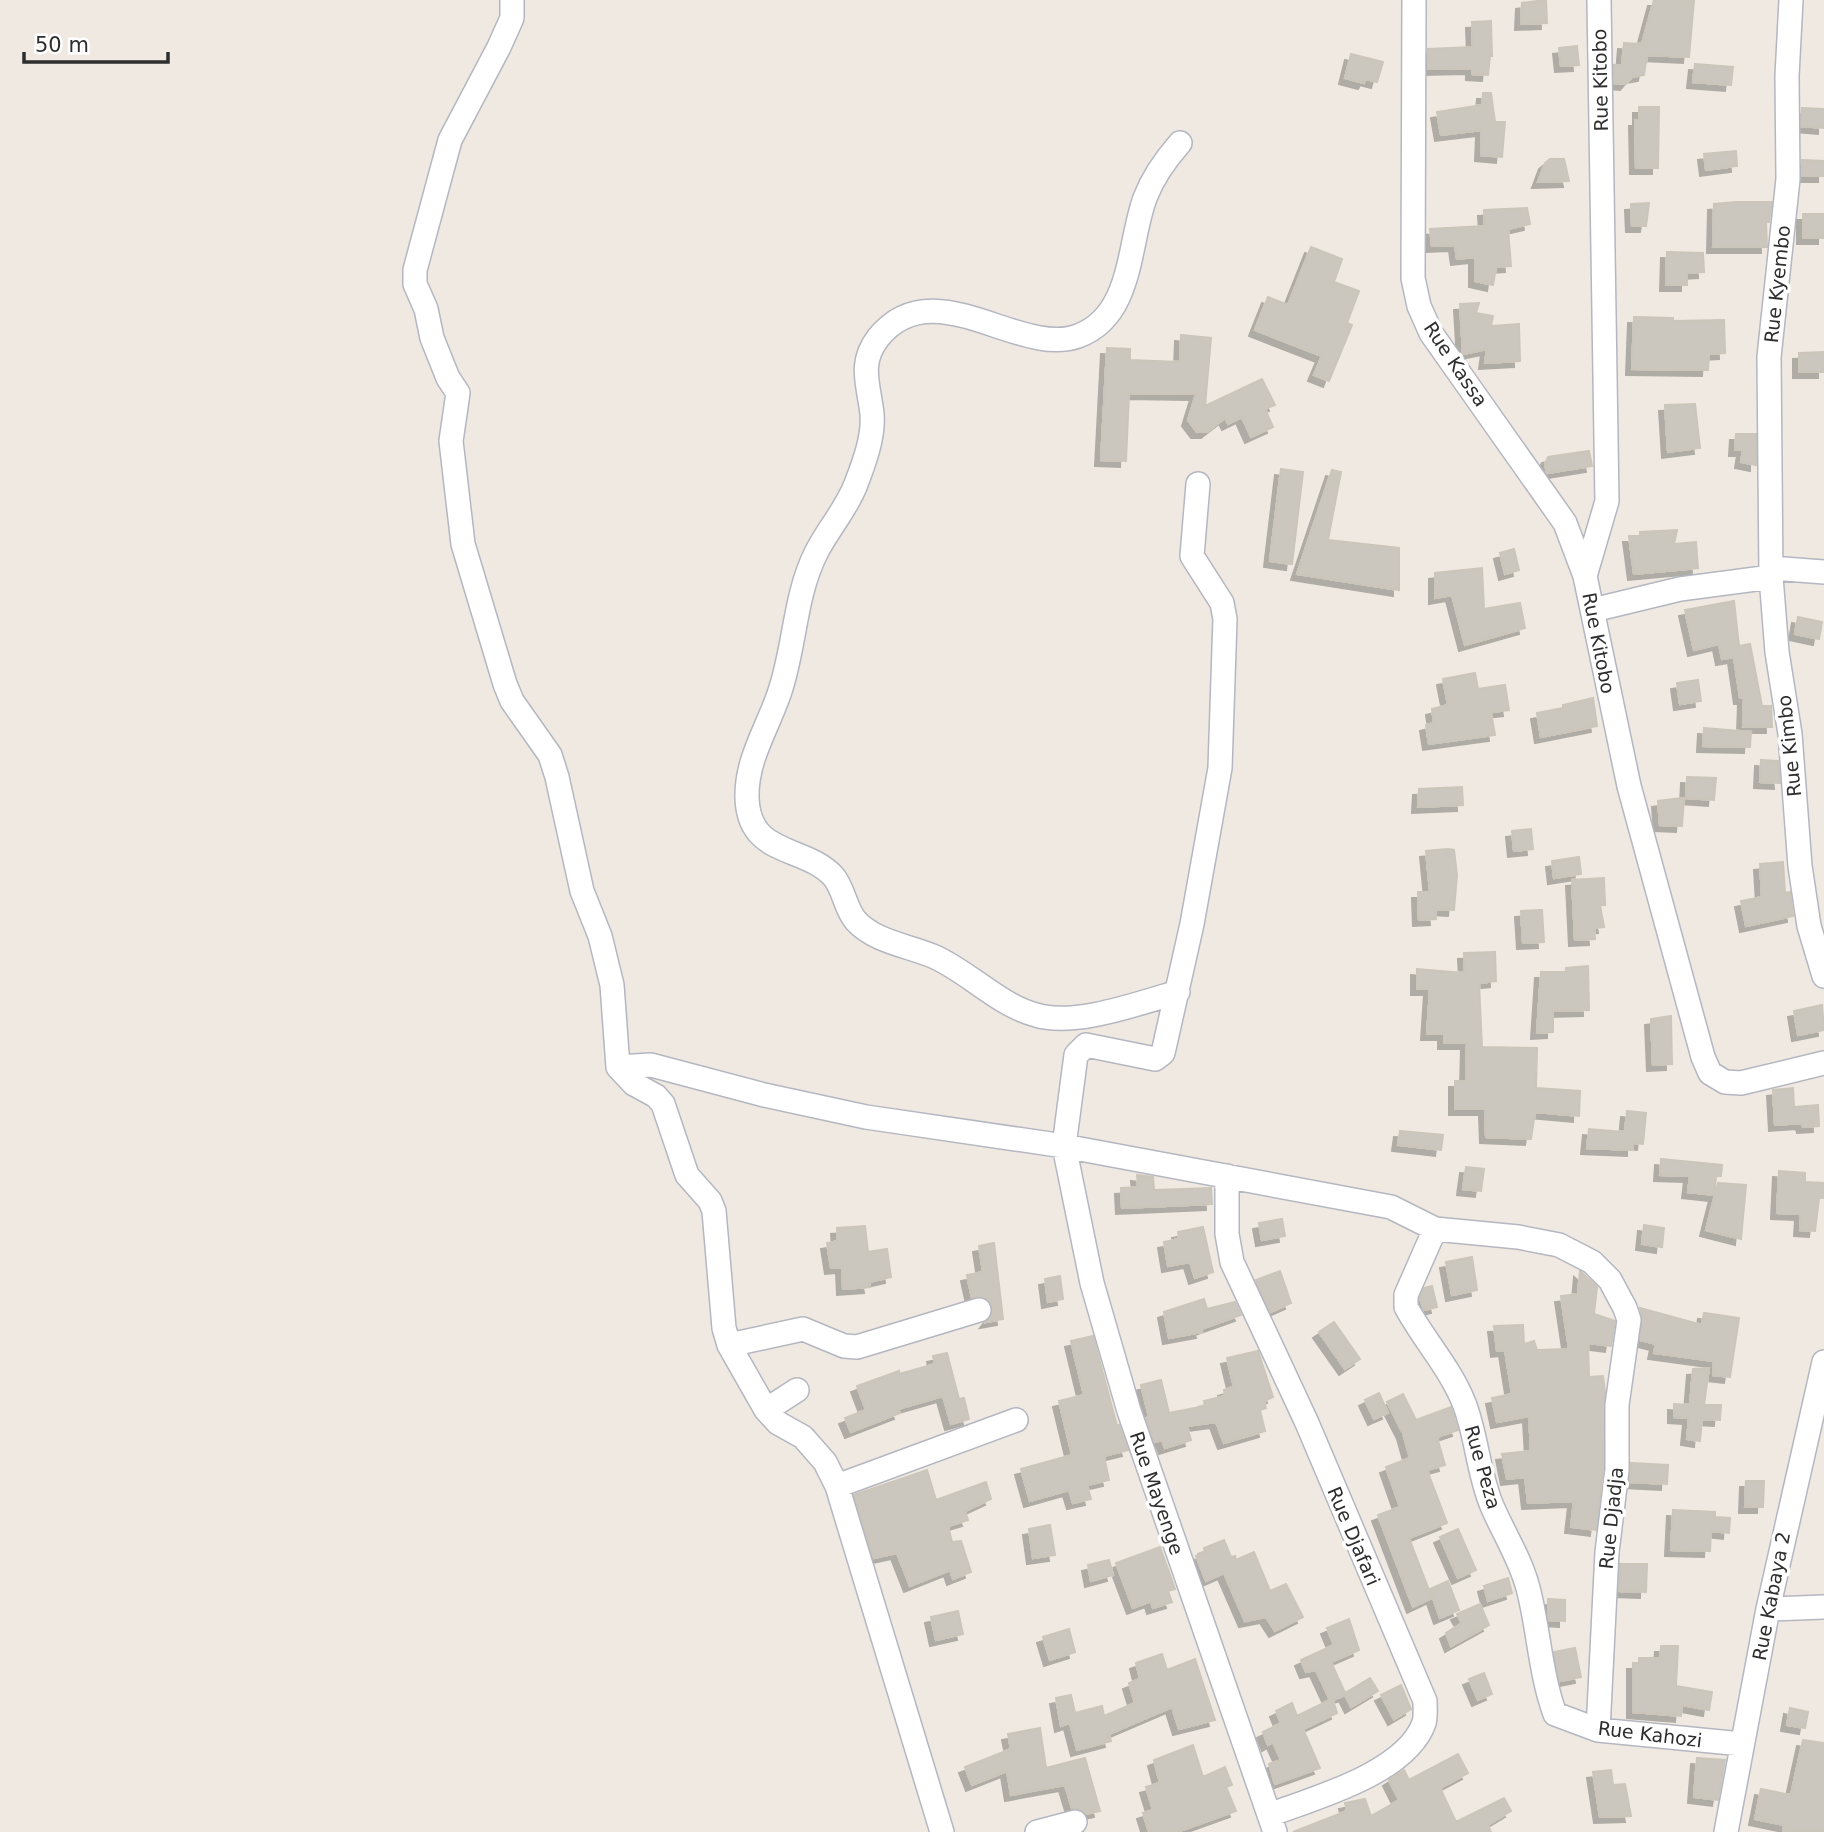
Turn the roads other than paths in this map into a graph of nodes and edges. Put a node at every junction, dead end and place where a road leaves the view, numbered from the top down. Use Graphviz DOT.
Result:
graph roads {
  1 [pos="512,0"];
  2 [pos="1414,0"];
  3 [pos="1599,0"];
  4 [pos="1791,0"];
  5 [pos="1180,143"];
  6 [pos="1198,484"];
  7 [pos="1824,572"];
  8 [pos="1771,573"];
  9 [pos="1585,576"];
  10 [pos="1593,610"];
  11 [pos="1824,976"];
  12 [pos="1178,992"];
  13 [pos="1824,1063"];
  14 [pos="618,1067"];
  15 [pos="1064,1146"];
  16 [pos="1227,1176"];
  17 [pos="1435,1229"];
  18 [pos="979,1310"];
  19 [pos="729,1345"];
  20 [pos="1824,1362"];
  21 [pos="797,1390"];
  22 [pos="766,1410"];
  23 [pos="1016,1420"];
  24 [pos="837,1486"];
  25 [pos="1824,1607"];
  26 [pos="1768,1609"];
  27 [pos="1559,1717"];
  28 [pos="1598,1730"];
  29 [pos="1742,1744"];
  30 [pos="1075,1822"];
  31 [pos="1272,1824"];
  32 [pos="942,1832"];
  33 [pos="1037,1832"];
  34 [pos="1726,1832"];
  1 -- 14 [label="street"];
  2 -- 9 [label="street, Rue Kassa"];
  3 -- 9 [label="street, Rue Kitobo"];
  4 -- 8 [label="street, Rue Kyembo"];
  5 -- 12 [label="street"];
  6 -- 12 [label="street"];
  7 -- 8 [label="street"];
  8 -- 10 [label="street"];
  8 -- 11 [label="street, Rue Kimbo"];
  9 -- 10 [label="street, Rue Kitobo"];
  10 -- 13 [label="street, Rue Kitobo"];
  12 -- 15 [label="street, Rue Mayenge"];
  14 -- 15 [label="street"];
  14 -- 19 [label="street"];
  15 -- 16 [label="street"];
  15 -- 31 [label="street, Rue Mayenge"];
  16 -- 17 [label="street"];
  16 -- 31 [label="street, Rue Djafari"];
  17 -- 27 [label="street, Rue Peza"];
  17 -- 28 [label="street, Rue Djadja"];
  18 -- 19 [label="street"];
  19 -- 22 [label="street"];
  20 -- 26 [label="street, Rue Kabaya 2"];
  21 -- 22 [label="street"];
  22 -- 24 [label="street"];
  23 -- 24 [label="street"];
  24 -- 32 [label="street"];
  25 -- 26 [label="street"];
  26 -- 29 [label="street, Rue Kabaya 2"];
  27 -- 28 [label="street, Rue Kahozi"];
  28 -- 29 [label="street, Rue Kahozi"];
  29 -- 34 [label="street, Rue Kabaya 2"];
  30 -- 33 [label="street"];
}
